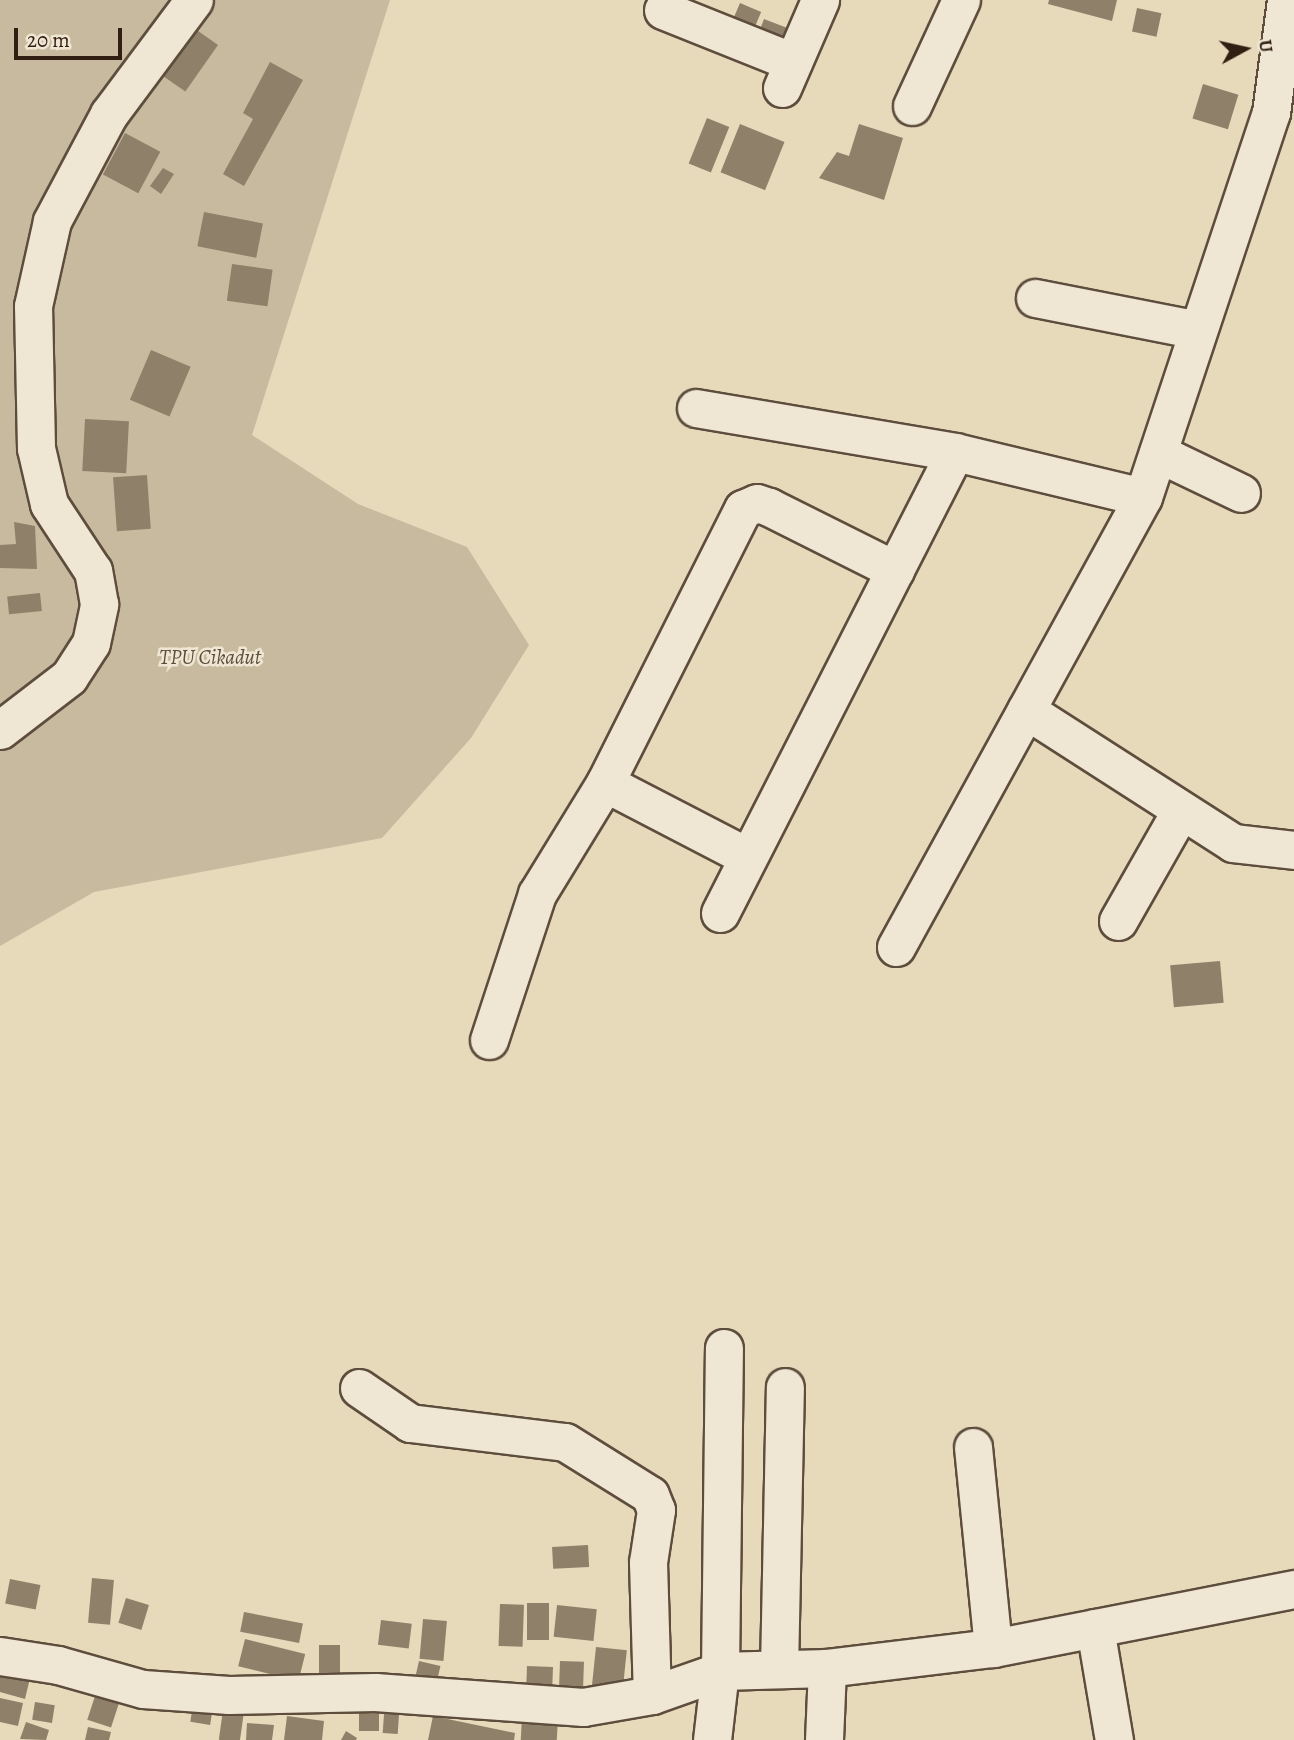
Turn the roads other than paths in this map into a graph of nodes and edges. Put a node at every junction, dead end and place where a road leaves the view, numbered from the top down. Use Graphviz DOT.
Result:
graph roads {
  1 [pos="194,0"];
  2 [pos="820,0"];
  3 [pos="961,0"];
  4 [pos="1286,0"];
  5 [pos="663,10"];
  6 [pos="912,106"];
  7 [pos="1035,298"];
  8 [pos="1198,330"];
  9 [pos="696,408"];
  10 [pos="955,452"];
  11 [pos="1158,453"];
  12 [pos="1241,493"];
  13 [pos="1143,497"];
  14 [pos="895,570"];
  15 [pos="1026,710"];
  16 [pos="0,730"];
  17 [pos="605,783"];
  18 [pos="1180,812"];
  19 [pos="1294,849"];
  20 [pos="748,858"];
  21 [pos="720,913"];
  22 [pos="1118,921"];
  23 [pos="896,947"];
  24 [pos="489,1040"];
  25 [pos="724,1348"];
  26 [pos="785,1387"];
  27 [pos="359,1388"];
  28 [pos="973,1447"];
  29 [pos="1294,1589"];
  30 [pos="1095,1628"];
  31 [pos="992,1648"];
  32 [pos="0,1656"];
  33 [pos="827,1668"];
  34 [pos="779,1669"];
  35 [pos="720,1671"];
  36 [pos="652,1695"];
  37 [pos="712,1740"];
  38 [pos="824,1740"];
  39 [pos="1114,1740"];
  1 -- 16 [label="street"];
  2 -- 5 [label="street"];
  3 -- 6 [label="street"];
  4 -- 8 [label="street"];
  7 -- 8 [label="street"];
  8 -- 11 [label="street"];
  9 -- 10 [label="street"];
  10 -- 13 [label="street"];
  10 -- 14 [label="street"];
  11 -- 12 [label="street"];
  11 -- 13 [label="street"];
  13 -- 15 [label="street"];
  14 -- 17 [label="street"];
  14 -- 20 [label="street"];
  15 -- 18 [label="street"];
  15 -- 23 [label="street"];
  17 -- 20 [label="street"];
  17 -- 24 [label="street"];
  18 -- 19 [label="street"];
  18 -- 22 [label="street"];
  20 -- 21 [label="street"];
  25 -- 35 [label="street"];
  26 -- 34 [label="street"];
  27 -- 36 [label="street"];
  28 -- 31 [label="street"];
  29 -- 30 [label="street"];
  30 -- 31 [label="street"];
  30 -- 39 [label="street"];
  31 -- 33 [label="street"];
  32 -- 36 [label="street"];
  33 -- 34 [label="street"];
  33 -- 38 [label="street"];
  34 -- 35 [label="street"];
  35 -- 36 [label="street"];
  35 -- 37 [label="street"];
}
